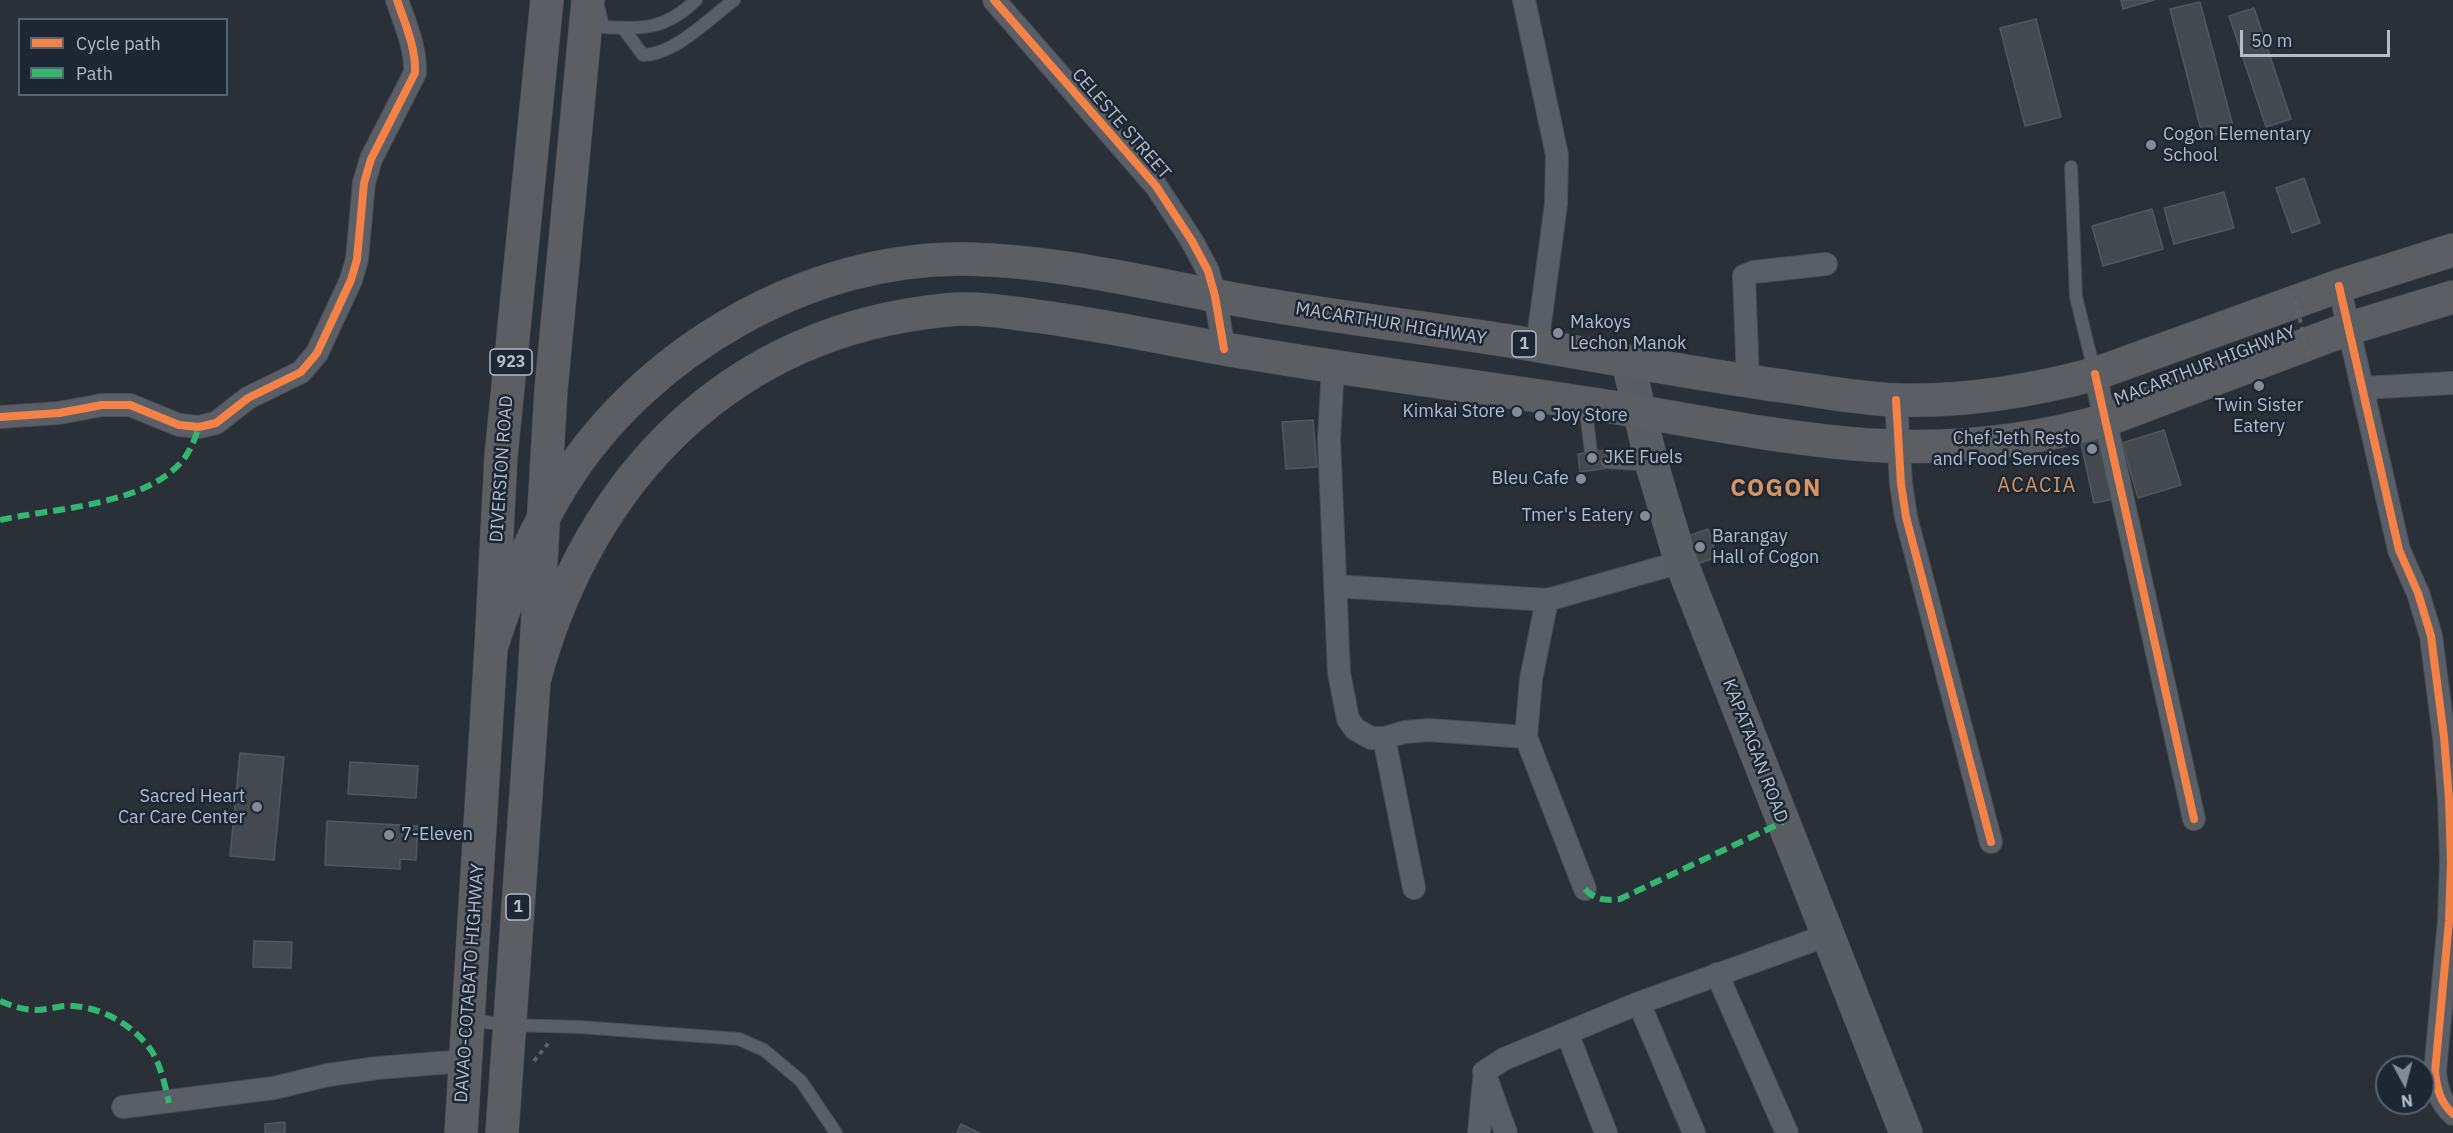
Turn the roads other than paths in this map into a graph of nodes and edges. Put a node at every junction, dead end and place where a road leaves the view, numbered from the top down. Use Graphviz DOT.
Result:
graph roads {
  1 [pos="397,0"];
  2 [pos="546,0"];
  3 [pos="588,0"];
  4 [pos="596,0"];
  5 [pos="696,0"];
  6 [pos="734,0"];
  7 [pos="994,0"];
  8 [pos="1524,0"];
  9 [pos="623,28"];
  10 [pos="2071,167"];
  11 [pos="2453,250"];
  12 [pos="1826,264"];
  13 [pos="2339,286"];
  14 [pos="1215,296"];
  15 [pos="2453,297"];
  16 [pos="2350,328"];
  17 [pos="1537,346"];
  18 [pos="1224,349"];
  19 [pos="1628,362"];
  20 [pos="1333,367"];
  21 [pos="2095,374"];
  22 [pos="1749,381"];
  23 [pos="2453,383"];
  24 [pos="2363,388"];
  25 [pos="551,390"];
  26 [pos="1896,400"];
  27 [pos="1585,403"];
  28 [pos="618,413"];
  29 [pos="1640,413"];
  30 [pos="0,417"];
  31 [pos="2106,420"];
  32 [pos="1898,446"];
  33 [pos="1591,452"];
  34 [pos="1607,462"];
  35 [pos="1652,465"];
  36 [pos="544,518"];
  37 [pos="1681,562"];
  38 [pos="1335,586"];
  39 [pos="1547,600"];
  40 [pos="492,648"];
  41 [pos="534,681"];
  42 [pos="487,724"];
  43 [pos="1526,737"];
  44 [pos="1384,738"];
  45 [pos="2194,819"];
  46 [pos="1991,842"];
  47 [pos="1414,888"];
  48 [pos="1585,889"];
  49 [pos="1828,935"];
  50 [pos="1717,974"];
  51 [pos="1640,1003"];
  52 [pos="468,1020"];
  53 [pos="509,1025"];
  54 [pos="1567,1033"];
  55 [pos="465,1061"];
  56 [pos="1484,1072"];
  57 [pos="123,1107"];
  58 [pos="2453,1114"];
  59 [pos="461,1133"];
  60 [pos="502,1133"];
  61 [pos="836,1133"];
  62 [pos="1479,1133"];
  63 [pos="1506,1133"];
  64 [pos="1606,1133"];
  65 [pos="1694,1133"];
  66 [pos="1787,1133"];
  67 [pos="1906,1133"];
  1 -- 30 [label="street"];
  2 -- 40 [label="highway, DIVERSION ROAD / 923"];
  3 -- 25 [label="highway, 923"];
  4 -- 9 [label="lane"];
  5 -- 9 [label="lane"];
  6 -- 9 [label="lane"];
  7 -- 14 [label="street, CELESTE STREET"];
  8 -- 17 [label="street"];
  10 -- 21 [label="lane"];
  11 -- 13 [label="highway, MACARTHUR HIGHWAY / 1"];
  12 -- 22 [label="street"];
  13 -- 16 [label="street"];
  13 -- 21 [label="highway, MACARTHUR HIGHWAY / 1"];
  14 -- 17 [label="highway, MACARTHUR HIGHWAY / 1"];
  14 -- 18 [label="street, CELESTE STREET"];
  14 -- 28 [label="highway, MACARTHUR HIGHWAY / 1"];
  15 -- 16 [label="highway, MACARTHUR HIGHWAY / 1"];
  16 -- 24 [label="street"];
  16 -- 31 [label="highway, MACARTHUR HIGHWAY / 1"];
  17 -- 19 [label="highway, MACARTHUR HIGHWAY / 1"];
  18 -- 20 [label="highway, MACARTHUR HIGHWAY / 1"];
  18 -- 41 [label="highway, MACARTHUR HIGHWAY / 1"];
  19 -- 22 [label="highway, MACARTHUR HIGHWAY / 1"];
  19 -- 29 [label="main road, KAPATAGAN ROAD"];
  20 -- 27 [label="highway, MACARTHUR HIGHWAY / 1"];
  20 -- 38 [label="street"];
  21 -- 26 [label="highway, MACARTHUR HIGHWAY / 1"];
  21 -- 31 [label="street"];
  22 -- 26 [label="highway, MACARTHUR HIGHWAY / 1"];
  23 -- 24 [label="street"];
  24 -- 58 [label="street"];
  25 -- 28 [label="highway"];
  25 -- 36 [label="highway, 923"];
  26 -- 32 [label="street"];
  27 -- 29 [label="highway, MACARTHUR HIGHWAY / 1"];
  27 -- 33 [label="lane"];
  28 -- 36 [label="highway, MACARTHUR HIGHWAY / 1"];
  29 -- 32 [label="highway, MACARTHUR HIGHWAY / 1"];
  29 -- 35 [label="main road, KAPATAGAN ROAD"];
  31 -- 32 [label="highway, MACARTHUR HIGHWAY / 1"];
  31 -- 45 [label="street"];
  32 -- 46 [label="street"];
  34 -- 35 [label="lane"];
  35 -- 37 [label="main road, KAPATAGAN ROAD"];
  36 -- 40 [label="highway, MACARTHUR HIGHWAY / 1"];
  36 -- 41 [label="highway, 923"];
  37 -- 39 [label="street"];
  37 -- 49 [label="main road, KAPATAGAN ROAD"];
  38 -- 39 [label="street"];
  38 -- 44 [label="street"];
  39 -- 43 [label="street"];
  40 -- 42 [label="highway, DIVERSION ROAD / 923"];
  41 -- 53 [label="highway, 1"];
  42 -- 52 [label="highway, DAVAO-COTABATO HIGHWAY"];
  43 -- 44 [label="street"];
  43 -- 48 [label="street"];
  44 -- 47 [label="street"];
  49 -- 50 [label="street"];
  49 -- 67 [label="main road, KAPATAGAN ROAD"];
  50 -- 51 [label="street"];
  50 -- 66 [label="street"];
  51 -- 54 [label="street"];
  51 -- 65 [label="street"];
  52 -- 53 [label="lane"];
  52 -- 55 [label="highway, DAVAO-COTABATO HIGHWAY"];
  53 -- 60 [label="highway, 1"];
  53 -- 61 [label="lane"];
  54 -- 56 [label="street"];
  54 -- 64 [label="street"];
  55 -- 57 [label="street"];
  55 -- 59 [label="highway, DAVAO-COTABATO HIGHWAY"];
  56 -- 62 [label="street"];
  56 -- 63 [label="street"];
}
